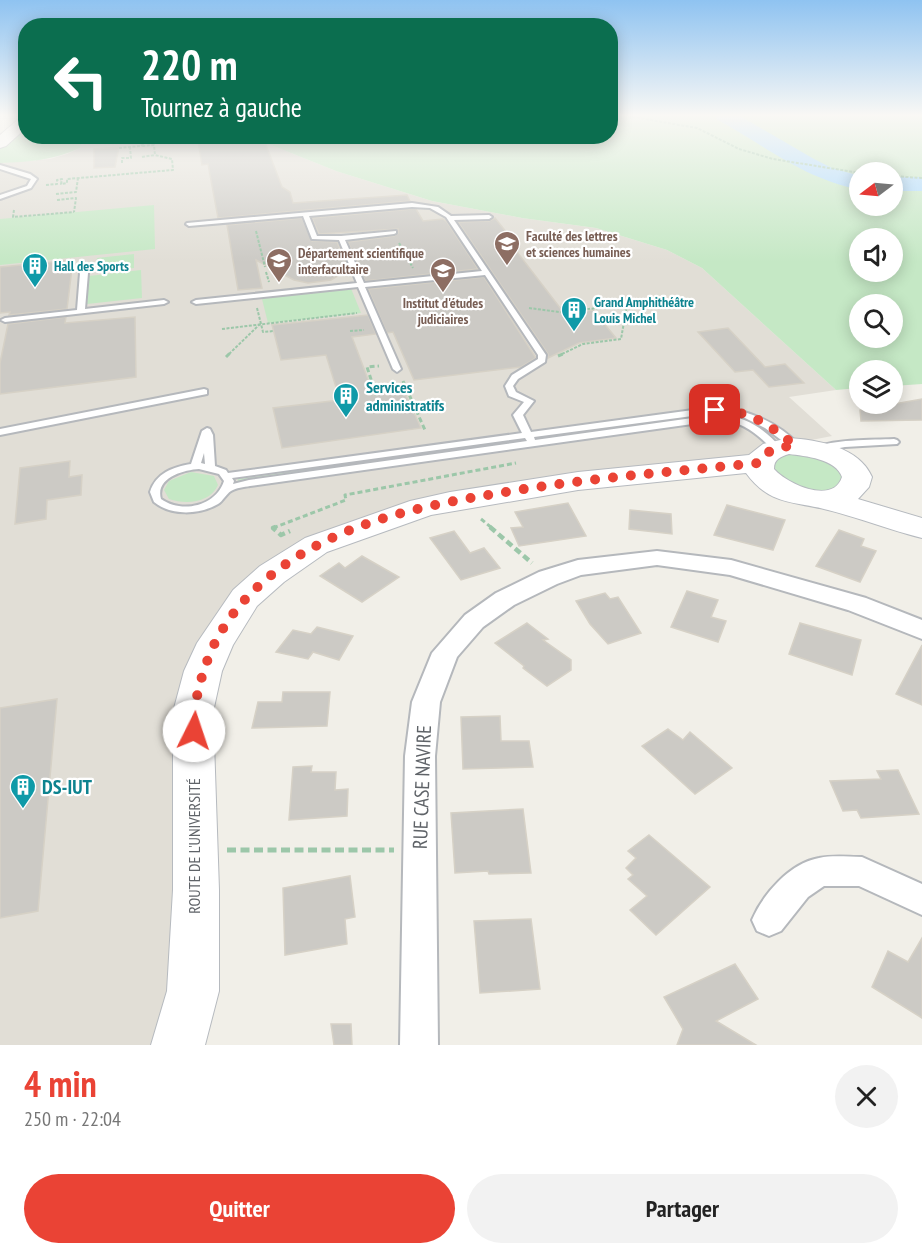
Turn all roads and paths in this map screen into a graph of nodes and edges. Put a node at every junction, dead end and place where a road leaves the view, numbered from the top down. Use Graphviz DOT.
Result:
graph roads {
  1 [pos="173,165"];
  2 [pos="802,165"];
  3 [pos="0,166"];
  4 [pos="849,172"];
  5 [pos="903,177"];
  6 [pos="76,178"];
  7 [pos="922,178"];
  8 [pos="57,184"];
  9 [pos="56,194"];
  10 [pos="0,197"];
  11 [pos="57,200"];
  12 [pos="15,210"];
  13 [pos="305,214"];
  14 [pos="489,217"];
  15 [pos="450,218"];
  16 [pos="189,224"];
  17 [pos="394,232"];
  18 [pos="341,238"];
  19 [pos="258,240"];
  20 [pos="265,267"];
  21 [pos="84,273"];
  22 [pos="486,273"];
  23 [pos="361,285"];
  24 [pos="164,302"];
  25 [pos="196,302"];
  26 [pos="648,303"];
  27 [pos="627,305"];
  28 [pos="535,309"];
  29 [pos="372,311"];
  30 [pos="81,312"];
  31 [pos="5,320"];
  32 [pos="261,324"];
  33 [pos="222,329"];
  34 [pos="274,331"];
  35 [pos="226,357"];
  36 [pos="542,360"];
  37 [pos="378,366"];
  38 [pos="397,369"];
  39 [pos="403,382"];
  40 [pos="204,392"];
  41 [pos="376,395"];
  42 [pos="425,430"];
  43 [pos="0,432"];
  44 [pos="530,440"];
  45 [pos="894,442"];
  46 [pos="783,458"];
  47 [pos="524,462"];
  48 [pos="195,466"];
  49 [pos="210,468"];
  50 [pos="226,476"];
  51 [pos="854,488"];
  52 [pos="228,489"];
  53 [pos="825,499"];
  54 [pos="450,501"];
  55 [pos="922,523"];
  56 [pos="922,528"];
  57 [pos="291,531"];
  58 [pos="548,578"];
  59 [pos="922,630"];
  60 [pos="194,850"];
  61 [pos="419,850"];
  62 [pos="922,900"];
  63 [pos="769,920"];
  64 [pos="178,1045"];
  65 [pos="419,1045"];
  1 -- 6 [label="path"];
  2 -- 4 [label="path"];
  3 -- 10 [label="lane"];
  5 -- 7 [label="path"];
  6 -- 8 [label="path"];
  6 -- 9 [label="path"];
  11 -- 12 [label="path"];
  13 -- 15 [label="lane"];
  13 -- 16 [label="lane"];
  13 -- 18 [label="lane"];
  14 -- 15 [label="lane"];
  15 -- 22 [label="lane"];
  17 -- 18 [label="lane"];
  18 -- 23 [label="lane"];
  19 -- 20 [label="path"];
  21 -- 30 [label="lane"];
  22 -- 23 [label="lane"];
  22 -- 36 [label="lane"];
  23 -- 25 [label="lane"];
  23 -- 29 [label="lane"];
  24 -- 30 [label="lane"];
  26 -- 27 [label="path"];
  27 -- 28 [label="path"];
  27 -- 36 [label="path"];
  29 -- 32 [label="path"];
  29 -- 38 [label="lane"];
  30 -- 31 [label="lane"];
  32 -- 33 [label="path"];
  32 -- 34 [label="path"];
  32 -- 35 [label="path"];
  36 -- 44 [label="lane"];
  37 -- 41 [label="path"];
  39 -- 42 [label="path"];
  40 -- 43 [label="lane"];
  44 -- 46 [label="lane"];
  44 -- 46 [label="lane"];
  44 -- 50 [label="lane"];
  44 -- 52 [label="lane"];
  45 -- 46 [label="lane"];
  46 -- 51 [label="main road, ROUTE DE L'UNIVERSITÉ"];
  46 -- 53 [label="main road, ROUTE DE L'UNIVERSITÉ"];
  46 -- 54 [label="main road, ROUTE DE L'UNIVERSITÉ"];
  47 -- 57 [label="path"];
  48 -- 49 [label="lane"];
  48 -- 49 [label="lane"];
  48 -- 52 [label="lane"];
  49 -- 50 [label="lane"];
  50 -- 52 [label="lane"];
  51 -- 53 [label="main road, ROUTE DE L'UNIVERSITÉ"];
  51 -- 55 [label="main road"];
  53 -- 56 [label="main road, ROUTE DE L'UNIVERSITÉ"];
  54 -- 58 [label="path"];
  54 -- 60 [label="main road, ROUTE DE L'UNIVERSITÉ"];
  58 -- 59 [label="street, RUE CASE NAVIRE"];
  58 -- 61 [label="street, RUE CASE NAVIRE"];
  60 -- 61 [label="path"];
  60 -- 64 [label="main road, ROUTE DE L'UNIVERSITÉ"];
  61 -- 65 [label="street, RUE CASE NAVIRE"];
  62 -- 63 [label="street"];
}
